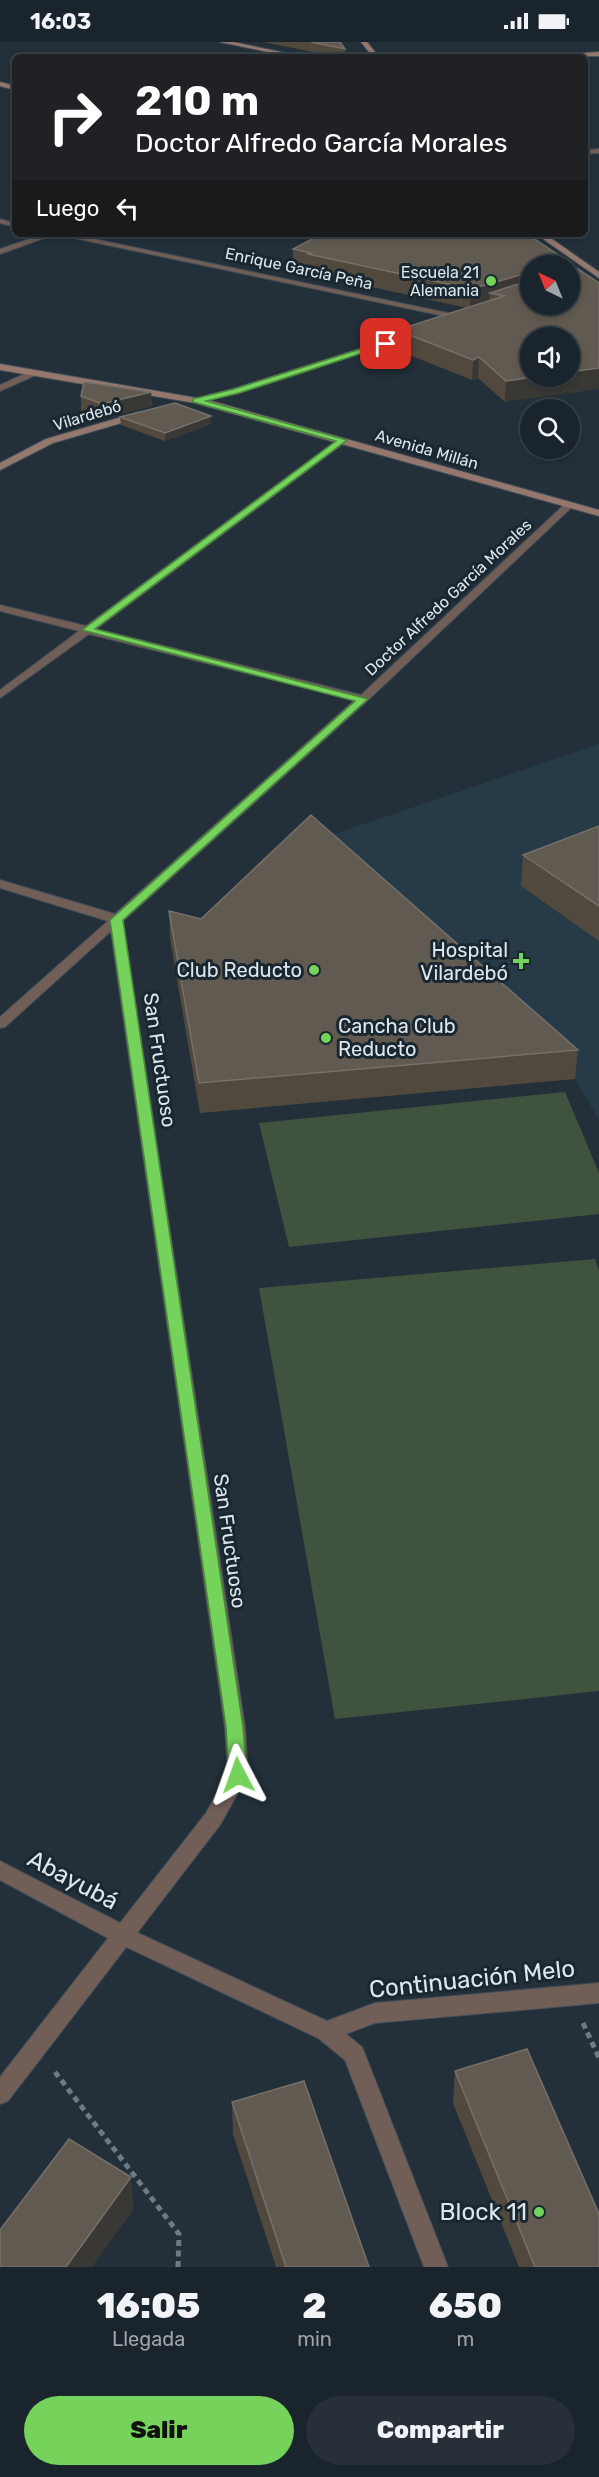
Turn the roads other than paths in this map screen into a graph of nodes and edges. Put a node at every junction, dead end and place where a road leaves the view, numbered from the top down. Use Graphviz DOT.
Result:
graph roads {
  1 [pos="223,42"];
  2 [pos="364,42"];
  3 [pos="286,54"];
  4 [pos="374,54"];
  5 [pos="42,237"];
  6 [pos="74,237"];
  7 [pos="544,237"];
  8 [pos="0,252"];
  9 [pos="599,276"];
  10 [pos="589,278"];
  11 [pos="467,316"];
  12 [pos="444,326"];
  13 [pos="423,332"];
  14 [pos="0,367"];
  15 [pos="33,372"];
  16 [pos="0,388"];
  17 [pos="196,400"];
  18 [pos="175,406"];
  19 [pos="154,411"];
  20 [pos="343,440"];
  21 [pos="0,467"];
  22 [pos="569,505"];
  23 [pos="599,513"];
  24 [pos="0,608"];
  25 [pos="87,630"];
  26 [pos="0,695"];
  27 [pos="363,699"];
  28 [pos="0,884"];
  29 [pos="116,920"];
  30 [pos="0,1024"];
  31 [pos="0,1870"];
  32 [pos="123,1935"];
  33 [pos="599,1993"];
  34 [pos="326,2031"];
  35 [pos="0,2094"];
  36 [pos="436,2267"];
  1 -- 3 [label="main road"];
  2 -- 4 [label="main road"];
  5 -- 8 [label="street"];
  6 -- 11 [label="street, Enrique García Peña"];
  7 -- 9 [label="main road"];
  9 -- 10 [label="main road"];
  11 -- 12 [label="main road"];
  13 -- 17 [label="main road"];
  14 -- 15 [label="main road, Avenida Millán"];
  15 -- 16 [label="street"];
  15 -- 17 [label="main road, Avenida Millán"];
  17 -- 18 [label="main road"];
  17 -- 20 [label="main road, Avenida Millán"];
  19 -- 21 [label="main road, Vilardebó"];
  20 -- 22 [label="main road, Avenida Millán"];
  20 -- 25 [label="street"];
  22 -- 23 [label="main road, Avenida Millán"];
  22 -- 27 [label="street, Doctor Alfredo García Morales"];
  24 -- 25 [label="street"];
  25 -- 26 [label="street"];
  25 -- 27 [label="street"];
  27 -- 29 [label="street, Doctor Alfredo García Morales"];
  28 -- 29 [label="street"];
  29 -- 30 [label="street, Doctor Alfredo García Morales"];
  29 -- 32 [label="street, San Fructuoso"];
  31 -- 32 [label="street, Abayubá"];
  32 -- 34 [label="street"];
  32 -- 35 [label="street, San Fructuoso"];
  33 -- 34 [label="street, Continuación Melo"];
  34 -- 36 [label="street"];
}
